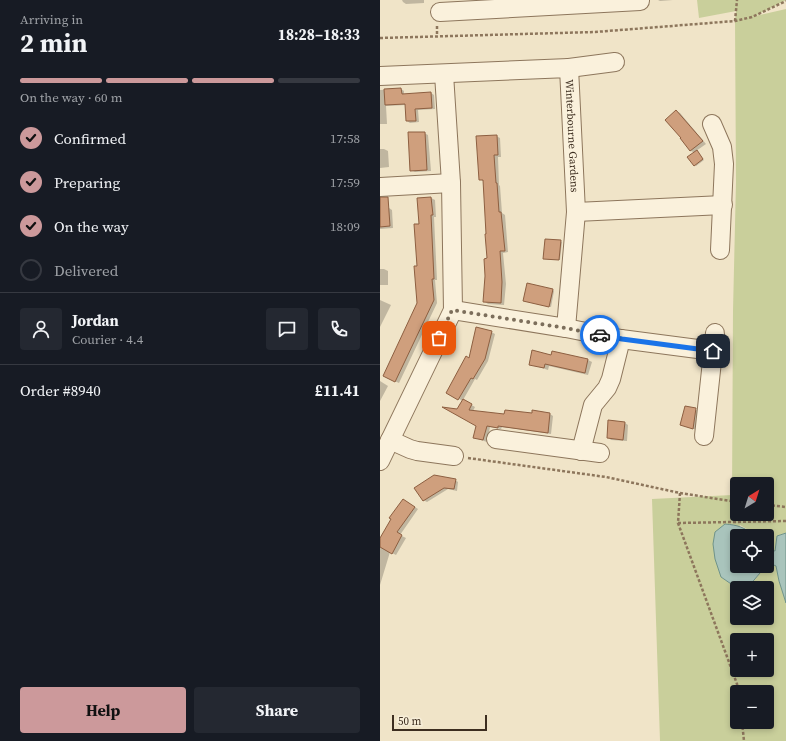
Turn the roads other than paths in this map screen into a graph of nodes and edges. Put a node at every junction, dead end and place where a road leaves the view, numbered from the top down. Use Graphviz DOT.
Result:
graph roads {
  1 [pos="640,1"];
  2 [pos="558,3"];
  3 [pos="446,8"];
  4 [pos="615,62"];
  5 [pos="569,68"];
  6 [pos="444,74"];
  7 [pos="380,76"];
  8 [pos="712,124"];
  9 [pos="451,183"];
  10 [pos="380,187"];
  11 [pos="723,205"];
  12 [pos="576,212"];
  13 [pos="720,250"];
  14 [pos="452,310"];
  15 [pos="566,328"];
  16 [pos="715,333"];
  17 [pos="622,339"];
  18 [pos="713,351"];
  19 [pos="704,436"];
  20 [pos="496,439"];
  21 [pos="390,440"];
  22 [pos="582,451"];
  23 [pos="600,453"];
  24 [pos="454,456"];
  25 [pos="380,461"];
  1 -- 2 [label="street"];
  2 -- 3 [label="street"];
  4 -- 5 [label="street"];
  5 -- 6 [label="street, Winterbourne Gardens"];
  5 -- 12 [label="street, Winterbourne Gardens"];
  6 -- 7 [label="street, Winterbourne Gardens"];
  6 -- 9 [label="street"];
  8 -- 11 [label="street"];
  9 -- 10 [label="street"];
  9 -- 14 [label="street"];
  11 -- 12 [label="street"];
  11 -- 13 [label="street"];
  12 -- 15 [label="street, Winterbourne Gardens"];
  14 -- 15 [label="street"];
  14 -- 21 [label="street"];
  15 -- 17 [label="street"];
  16 -- 18 [label="street"];
  17 -- 18 [label="street"];
  17 -- 22 [label="street"];
  18 -- 19 [label="street"];
  20 -- 22 [label="street"];
  21 -- 24 [label="street"];
  21 -- 25 [label="street"];
  22 -- 23 [label="street"];
}
